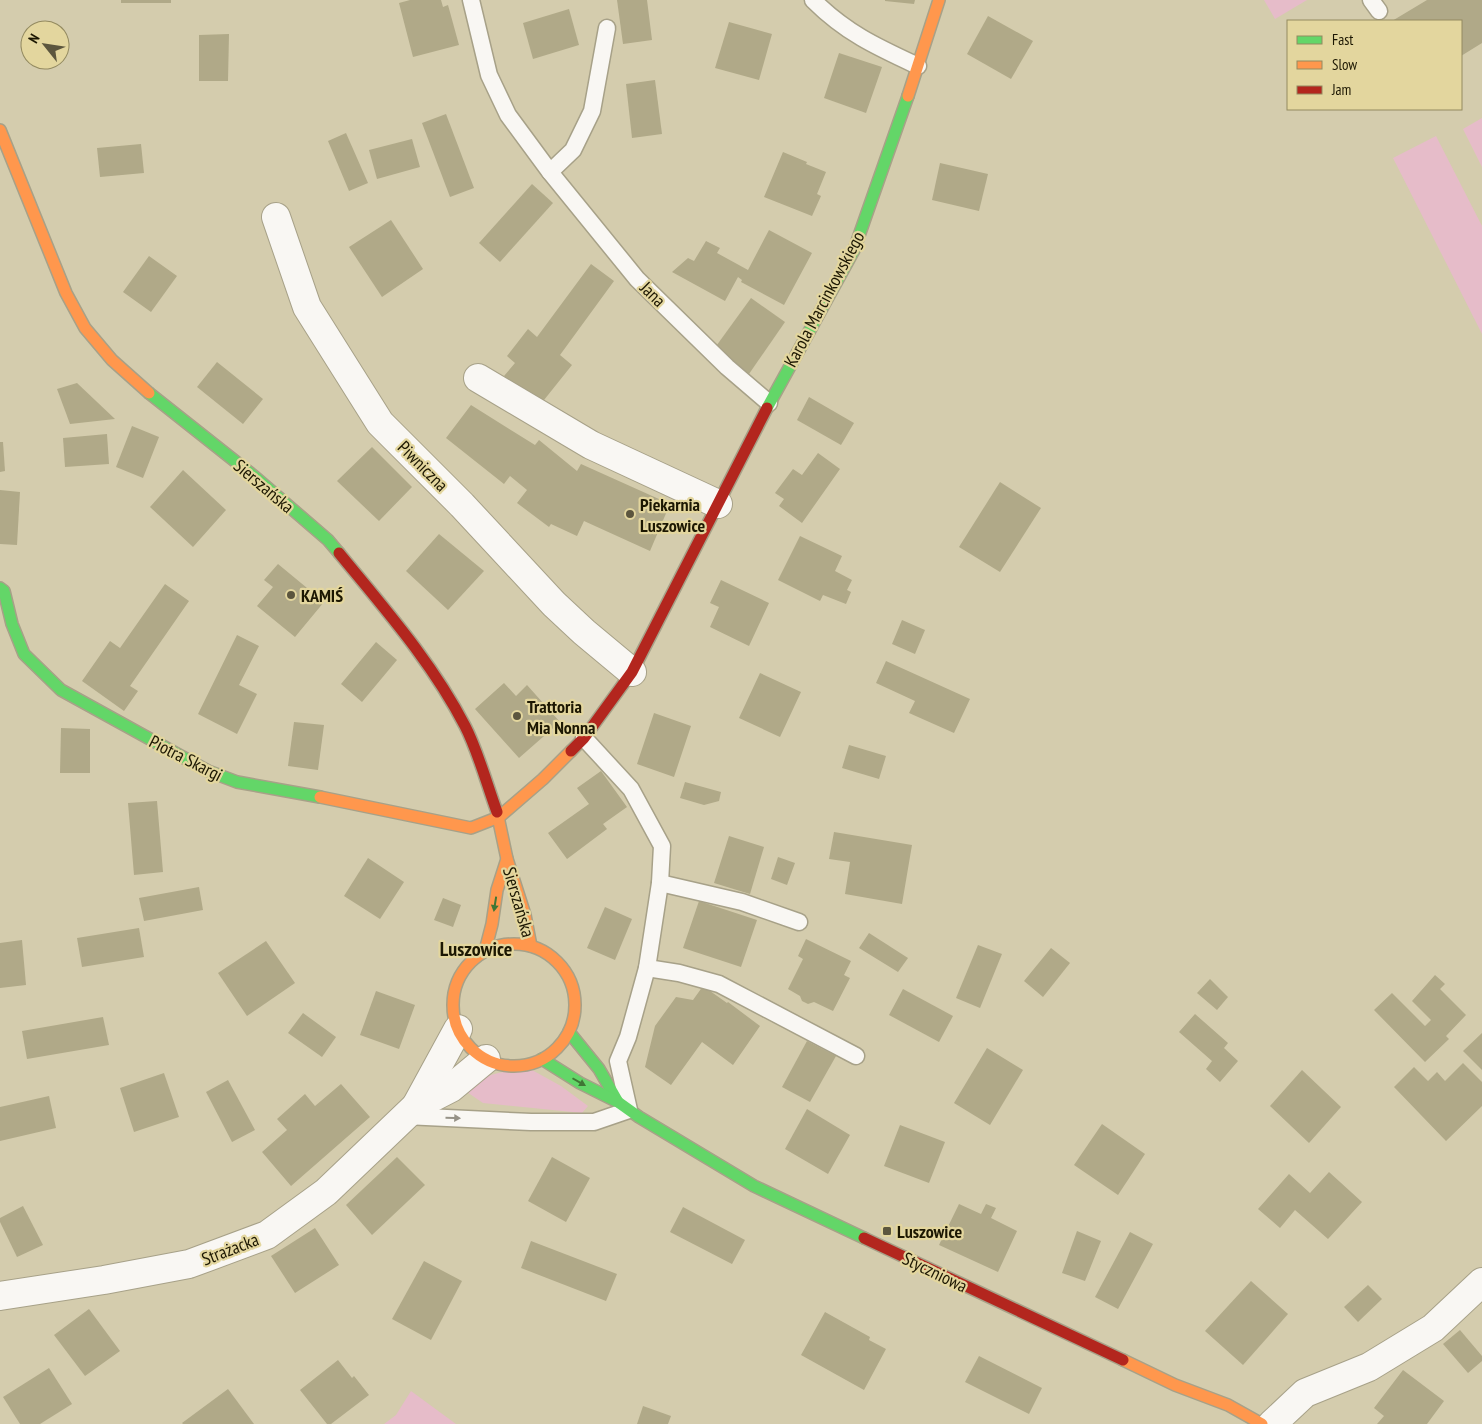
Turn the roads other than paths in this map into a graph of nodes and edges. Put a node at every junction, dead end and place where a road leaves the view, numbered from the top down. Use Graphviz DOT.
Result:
graph roads {
  1 [pos="471,0"];
  2 [pos="813,0"];
  3 [pos="939,0"];
  4 [pos="607,28"];
  5 [pos="918,66"];
  6 [pos="0,130"];
  7 [pos="550,172"];
  8 [pos="276,217"];
  9 [pos="478,378"];
  10 [pos="769,403"];
  11 [pos="718,504"];
  12 [pos="0,588"];
  13 [pos="632,672"];
  14 [pos="584,738"];
  15 [pos="499,817"];
  16 [pos="507,859"];
  17 [pos="660,883"];
  18 [pos="799,922"];
  19 [pos="531,946"];
  20 [pos="484,950"];
  21 [pos="647,968"];
  22 [pos="458,1029"];
  23 [pos="569,1032"];
  24 [pos="856,1056"];
  25 [pos="486,1059"];
  26 [pos="542,1059"];
  27 [pos="623,1106"];
  28 [pos="410,1111"];
  29 [pos="1482,1282"];
  30 [pos="0,1296"];
  31 [pos="1262,1424"];
  32 [pos="1272,1424"];
  1 -- 7 [label="lane, Jana"];
  2 -- 5 [label="lane"];
  3 -- 5 [label="street, Karola Marcinkowskiego"];
  4 -- 7 [label="lane"];
  5 -- 10 [label="street, Karola Marcinkowskiego"];
  6 -- 15 [label="street, Sierszańska"];
  7 -- 10 [label="lane, Jana"];
  8 -- 13 [label="street, Piwniczna"];
  9 -- 11 [label="street"];
  10 -- 11 [label="street, Karola Marcinkowskiego"];
  11 -- 13 [label="street, Karola Marcinkowskiego"];
  12 -- 15 [label="street, Piotra Skargi"];
  13 -- 14 [label="street, Karola Marcinkowskiego"];
  14 -- 15 [label="street, Karola Marcinkowskiego"];
  14 -- 17 [label="lane"];
  15 -- 16 [label="street, Sierszańska"];
  16 -- 19 [label="street, Sierszańska"];
  16 -- 20 [label="street, Sierszańska, one-way"];
  17 -- 18 [label="lane"];
  17 -- 21 [label="lane"];
  19 -- 20 [label="street"];
  19 -- 23 [label="street"];
  20 -- 22 [label="street"];
  21 -- 24 [label="lane"];
  21 -- 27 [label="lane"];
  22 -- 25 [label="street"];
  22 -- 28 [label="street, Strażacka"];
  23 -- 26 [label="street"];
  23 -- 27 [label="street, Styczniowa"];
  25 -- 26 [label="street"];
  25 -- 28 [label="street, Strażacka"];
  26 -- 27 [label="street, Styczniowa, one-way"];
  28 -- 27 [label="lane, one-way"];
  27 -- 31 [label="street, Styczniowa"];
  28 -- 30 [label="street, Strażacka"];
  29 -- 32 [label="street"];
}
